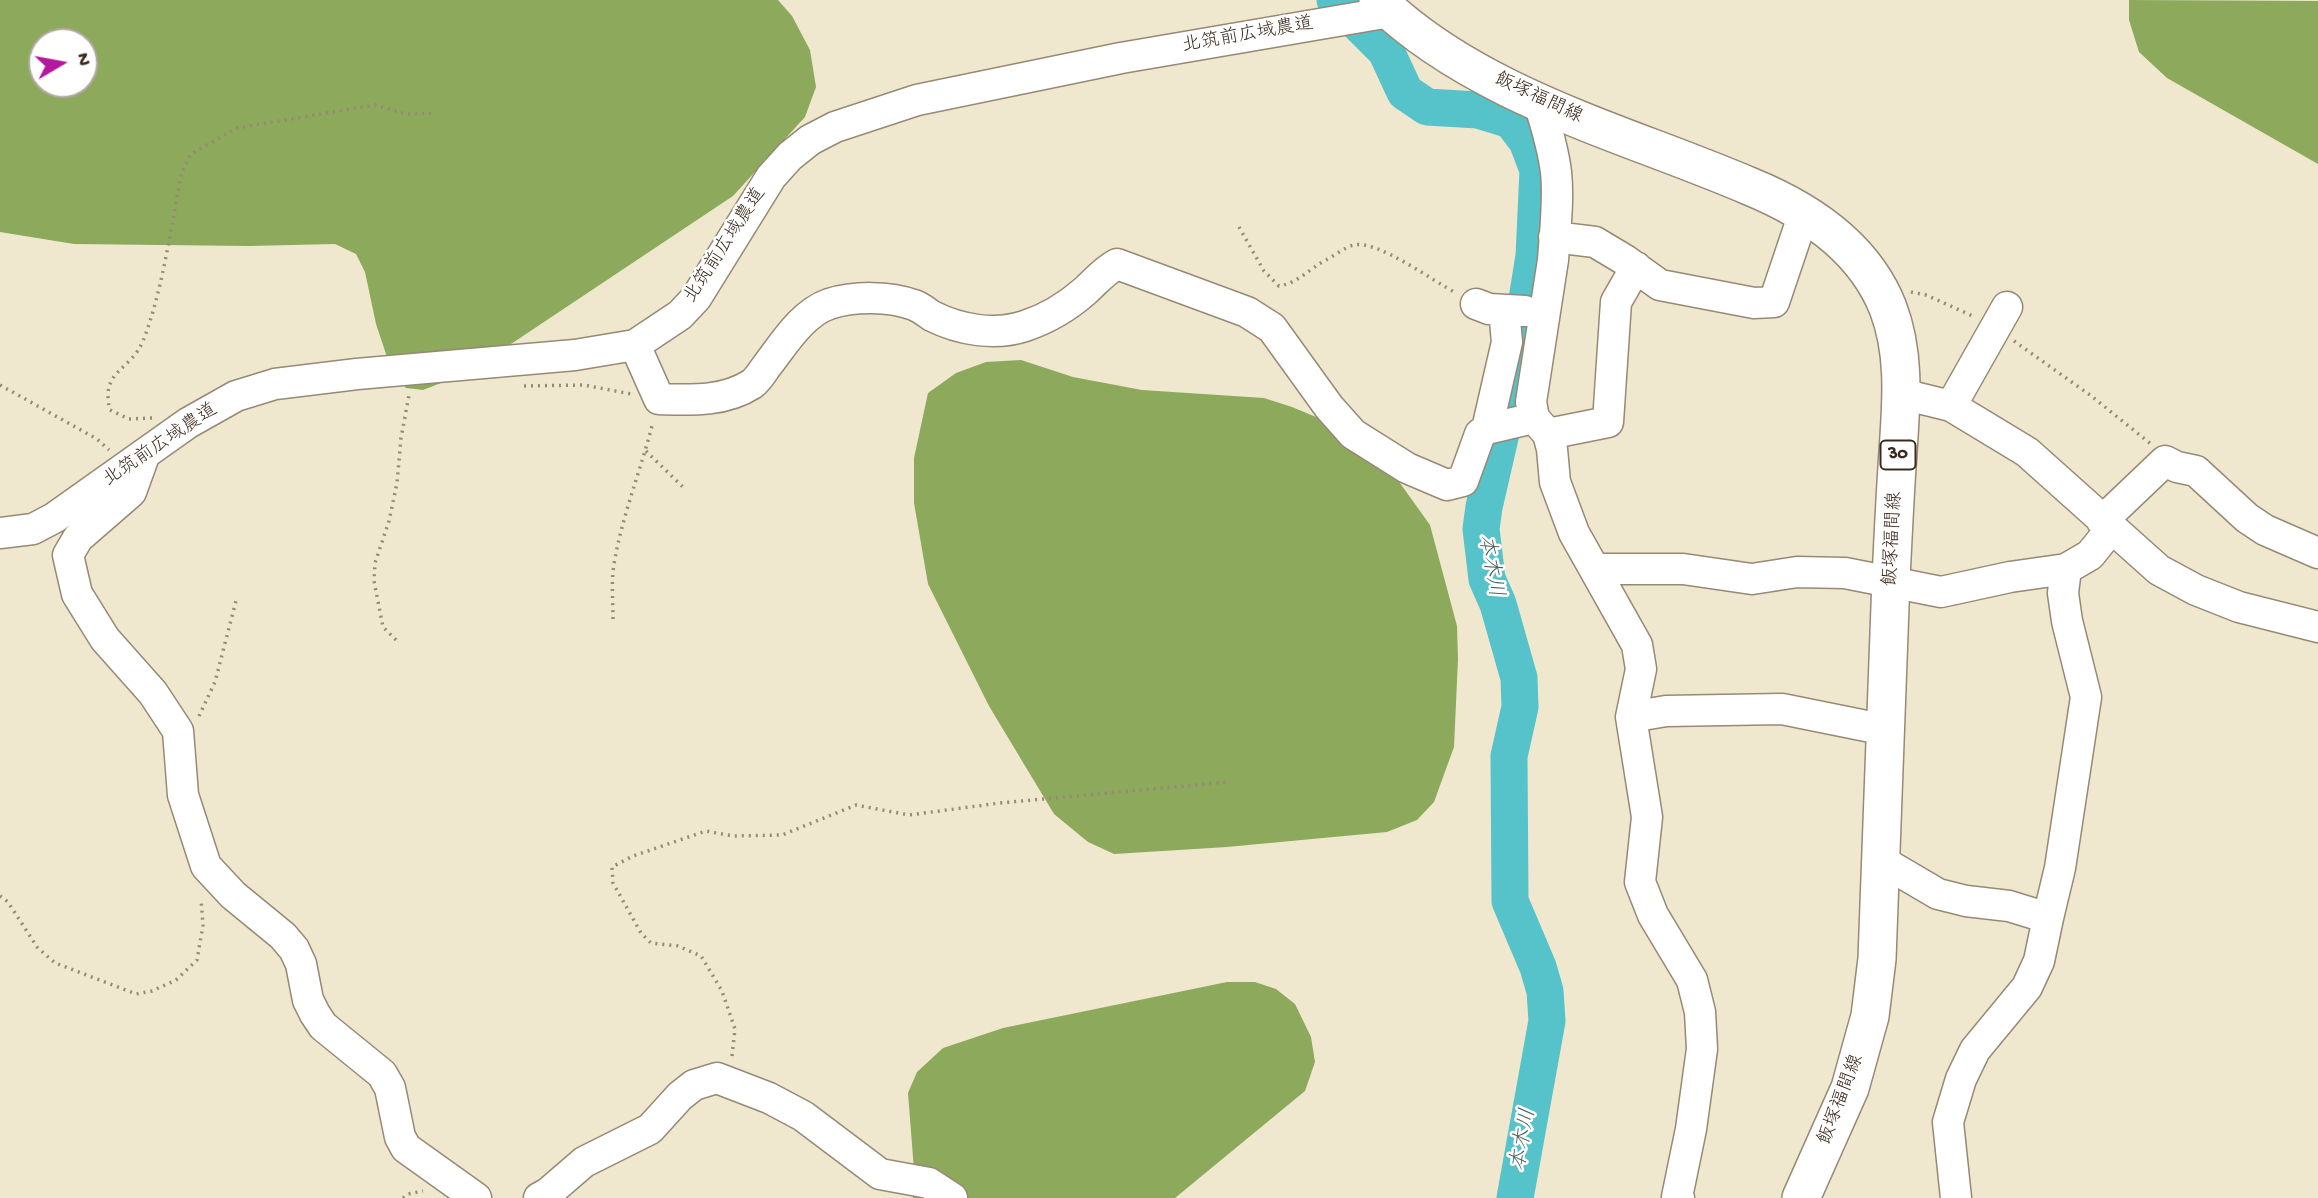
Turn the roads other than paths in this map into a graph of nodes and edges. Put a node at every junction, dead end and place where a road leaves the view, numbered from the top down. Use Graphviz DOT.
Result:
graph roads {
  1 [pos="1376,10"];
  2 [pos="1539,103"];
  3 [pos="1804,213"];
  4 [pos="1554,237"];
  5 [pos="1636,267"];
  6 [pos="1546,313"];
  7 [pos="2001,317"];
  8 [pos="635,345"];
  9 [pos="1902,394"];
  10 [pos="1951,406"];
  11 [pos="1541,426"];
  12 [pos="1487,429"];
  13 [pos="137,461"];
  14 [pos="2106,525"];
  15 [pos="0,533"];
  16 [pos="2318,553"];
  17 [pos="1595,569"];
  18 [pos="2066,569"];
  19 [pos="1891,581"];
  20 [pos="2318,626"];
  21 [pos="1631,717"];
  22 [pos="1886,730"];
  23 [pos="1880,860"];
  24 [pos="2048,918"];
  25 [pos="476,1198"];
  26 [pos="539,1198"];
  27 [pos="953,1198"];
  28 [pos="1676,1198"];
  29 [pos="1801,1198"];
  30 [pos="1956,1198"];
  1 -- 2 [label="main road, 飯塚福間線 / 30"];
  1 -- 8 [label="street, 北筑前広域農道"];
  2 -- 3 [label="main road, 飯塚福間線 / 30"];
  2 -- 4 [label="street"];
  3 -- 5 [label="street"];
  3 -- 9 [label="main road, 飯塚福間線 / 30"];
  4 -- 5 [label="street"];
  4 -- 6 [label="street"];
  5 -- 11 [label="street"];
  6 -- 11 [label="street"];
  6 -- 12 [label="street"];
  7 -- 10 [label="street"];
  8 -- 12 [label="street"];
  8 -- 13 [label="street, 北筑前広域農道"];
  9 -- 10 [label="street"];
  9 -- 19 [label="main road, 飯塚福間線 / 30"];
  10 -- 14 [label="street"];
  11 -- 12 [label="street"];
  11 -- 17 [label="street"];
  13 -- 15 [label="street, 北筑前広域農道"];
  13 -- 25 [label="street"];
  14 -- 16 [label="street"];
  14 -- 18 [label="street"];
  14 -- 20 [label="street"];
  17 -- 19 [label="street"];
  17 -- 21 [label="street"];
  18 -- 19 [label="street"];
  18 -- 24 [label="street"];
  19 -- 22 [label="main road, 飯塚福間線 / 30"];
  21 -- 22 [label="street"];
  21 -- 28 [label="street"];
  22 -- 23 [label="main road, 飯塚福間線 / 30"];
  23 -- 24 [label="street"];
  23 -- 29 [label="main road, 飯塚福間線 / 30"];
  24 -- 30 [label="street"];
  26 -- 27 [label="street"];
}
